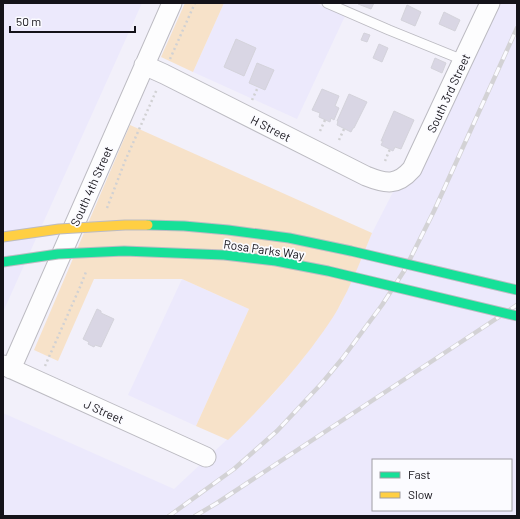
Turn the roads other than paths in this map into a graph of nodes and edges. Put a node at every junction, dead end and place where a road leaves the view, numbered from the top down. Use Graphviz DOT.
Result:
graph roads {
  1 [pos="172,3"];
  2 [pos="327,3"];
  3 [pos="490,3"];
  4 [pos="463,60"];
  5 [pos="144,65"];
  6 [pos="400,180"];
  7 [pos="3,237"];
  8 [pos="3,262"];
  9 [pos="517,290"];
  10 [pos="517,316"];
  11 [pos="7,367"];
  12 [pos="206,457"];
  1 -- 5 [label="street, South 4th Street"];
  2 -- 4 [label="lane"];
  3 -- 4 [label="street, South 3rd Street"];
  4 -- 6 [label="street, South 3rd Street"];
  5 -- 6 [label="street, H Street"];
  5 -- 11 [label="street, South 4th Street"];
  7 -- 9 [label="highway, Rosa Parks Way, bridge"];
  8 -- 10 [label="highway, Rosa Parks Way, bridge"];
  11 -- 12 [label="street, J Street"];
}
